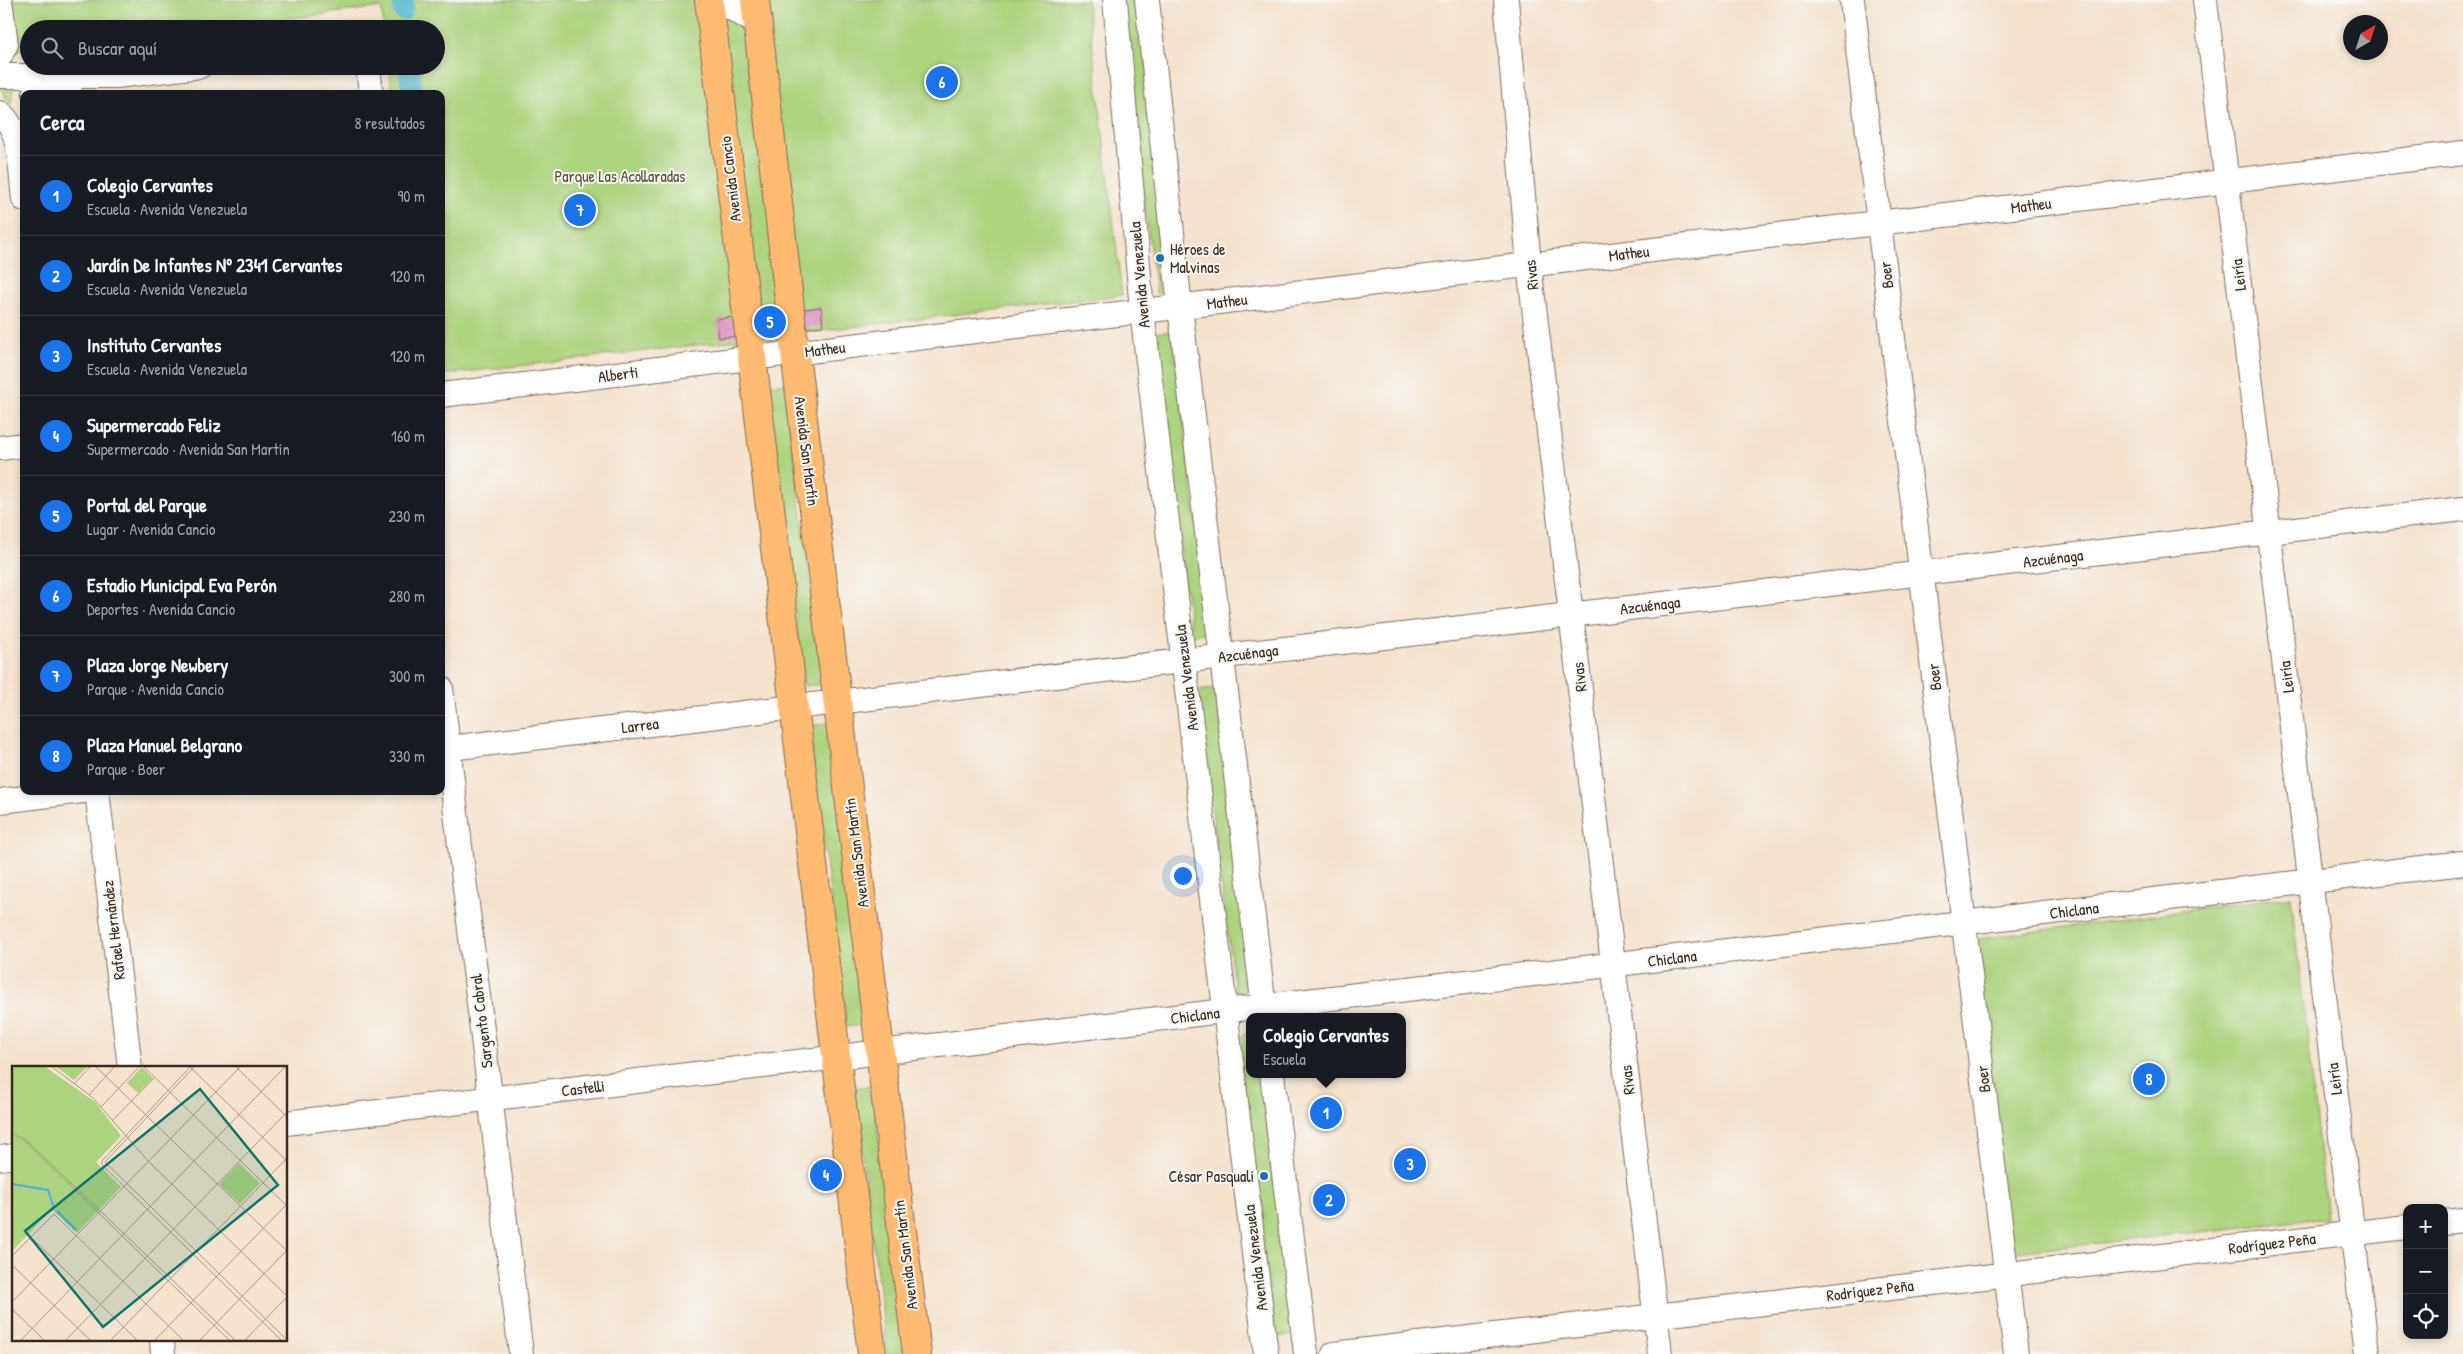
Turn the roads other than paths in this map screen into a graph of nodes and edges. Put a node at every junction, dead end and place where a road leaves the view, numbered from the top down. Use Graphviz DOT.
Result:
graph roads {
  1 [pos="0,0"];
  2 [pos="709,0"];
  3 [pos="718,0"];
  4 [pos="1115,0"];
  5 [pos="1147,0"];
  6 [pos="1506,0"];
  7 [pos="1852,0"];
  8 [pos="2205,0"];
  9 [pos="756,12"];
  10 [pos="0,56"];
  11 [pos="124,75"];
  12 [pos="369,75"];
  13 [pos="0,76"];
  14 [pos="116,76"];
  15 [pos="53,90"];
  16 [pos="371,90"];
  17 [pos="20,111"];
  18 [pos="0,113"];
  19 [pos="15,132"];
  20 [pos="2463,153"];
  21 [pos="20,169"];
  22 [pos="2226,181"];
  23 [pos="1879,223"];
  24 [pos="1529,265"];
  25 [pos="1180,307"];
  26 [pos="1142,311"];
  27 [pos="795,353"];
  28 [pos="752,358"];
  29 [pos="445,395"];
  30 [pos="20,446"];
  31 [pos="0,448"];
  32 [pos="2463,509"];
  33 [pos="2268,532"];
  34 [pos="1922,573"];
  35 [pos="1571,615"];
  36 [pos="1222,656"];
  37 [pos="1184,661"];
  38 [pos="838,702"];
  39 [pos="794,707"];
  40 [pos="445,748"];
  41 [pos="50,795"];
  42 [pos="97,795"];
  43 [pos="0,801"];
  44 [pos="2463,863"];
  45 [pos="2310,882"];
  46 [pos="1964,923"];
  47 [pos="1613,965"];
  48 [pos="1225,1011"];
  49 [pos="1265,1012"];
  50 [pos="881,1052"];
  51 [pos="836,1058"];
  52 [pos="130,1066"];
  53 [pos="1272,1078"];
  54 [pos="490,1099"];
  55 [pos="288,1124"];
  56 [pos="2463,1220"];
  57 [pos="2448,1222"];
  58 [pos="2403,1227"];
  59 [pos="2352,1233"];
  60 [pos="2006,1274"];
  61 [pos="1655,1316"];
  62 [pos="521,1354"];
  63 [pos="872,1354"];
  64 [pos="917,1354"];
  65 [pos="1266,1354"];
  66 [pos="1306,1354"];
  67 [pos="1334,1354"];
  68 [pos="1660,1354"];
  69 [pos="2016,1354"];
  70 [pos="2367,1354"];
  1 -- 10 [label="street"];
  2 -- 28 [label="main road, Avenida Cancio"];
  3 -- 9 [label="street"];
  4 -- 26 [label="street, Avenida Venezuela"];
  5 -- 25 [label="street"];
  6 -- 24 [label="street, Rivas"];
  7 -- 23 [label="street, Boer"];
  8 -- 22 [label="street, Leiría"];
  9 -- 27 [label="main road"];
  11 -- 14 [label="street"];
  12 -- 16 [label="street"];
  13 -- 14 [label="street"];
  14 -- 15 [label="street"];
  17 -- 19 [label="street"];
  18 -- 19 [label="street"];
  19 -- 21 [label="street"];
  20 -- 22 [label="street, Matheu"];
  22 -- 23 [label="street, Matheu"];
  22 -- 33 [label="street, Leiría"];
  23 -- 24 [label="street, Matheu"];
  23 -- 34 [label="street, Boer"];
  24 -- 25 [label="street, Matheu"];
  24 -- 35 [label="street, Rivas"];
  25 -- 26 [label="street, Matheu"];
  25 -- 36 [label="street"];
  26 -- 27 [label="street, Matheu"];
  26 -- 37 [label="street, Avenida Venezuela"];
  27 -- 28 [label="street, Alberti"];
  27 -- 38 [label="main road, Avenida San Martín"];
  28 -- 29 [label="street, Alberti"];
  28 -- 39 [label="main road"];
  30 -- 31 [label="street"];
  32 -- 33 [label="street, Azcuénaga"];
  33 -- 34 [label="street, Azcuénaga"];
  33 -- 45 [label="street, Leiría"];
  34 -- 35 [label="street, Azcuénaga"];
  34 -- 46 [label="street, Boer"];
  35 -- 36 [label="street, Azcuénaga"];
  35 -- 47 [label="street, Rivas"];
  36 -- 37 [label="street, Azcuénaga"];
  36 -- 49 [label="street"];
  37 -- 38 [label="street, Azcuénaga"];
  37 -- 48 [label="street, Avenida Venezuela"];
  38 -- 39 [label="street, Larrea"];
  38 -- 50 [label="main road, Avenida San Martín"];
  39 -- 40 [label="street, Larrea"];
  39 -- 51 [label="main road"];
  40 -- 54 [label="street, Sargento Cabral"];
  41 -- 43 [label="street"];
  42 -- 52 [label="street, Rafael Hernández"];
  44 -- 45 [label="street, Chiclana"];
  45 -- 46 [label="street, Chiclana"];
  45 -- 59 [label="street, Leiría"];
  46 -- 47 [label="street, Chiclana"];
  46 -- 60 [label="street, Boer"];
  47 -- 49 [label="street, Chiclana"];
  47 -- 61 [label="street, Rivas"];
  48 -- 49 [label="street, Chiclana"];
  48 -- 50 [label="street, Chiclana"];
  48 -- 65 [label="street, Avenida Venezuela"];
  50 -- 51 [label="street, Castelli"];
  50 -- 64 [label="main road, Avenida San Martín"];
  51 -- 54 [label="street, Castelli"];
  51 -- 63 [label="main road"];
  53 -- 66 [label="street"];
  54 -- 55 [label="street, Castelli"];
  54 -- 62 [label="street, Sargento Cabral"];
  56 -- 57 [label="street"];
  58 -- 59 [label="street, Rodríguez Peña"];
  59 -- 60 [label="street, Rodríguez Peña"];
  59 -- 70 [label="street, Leiría"];
  60 -- 61 [label="street, Rodríguez Peña"];
  60 -- 69 [label="street, Boer"];
  61 -- 67 [label="street, Rodríguez Peña"];
  61 -- 68 [label="street, Rivas"];
}
